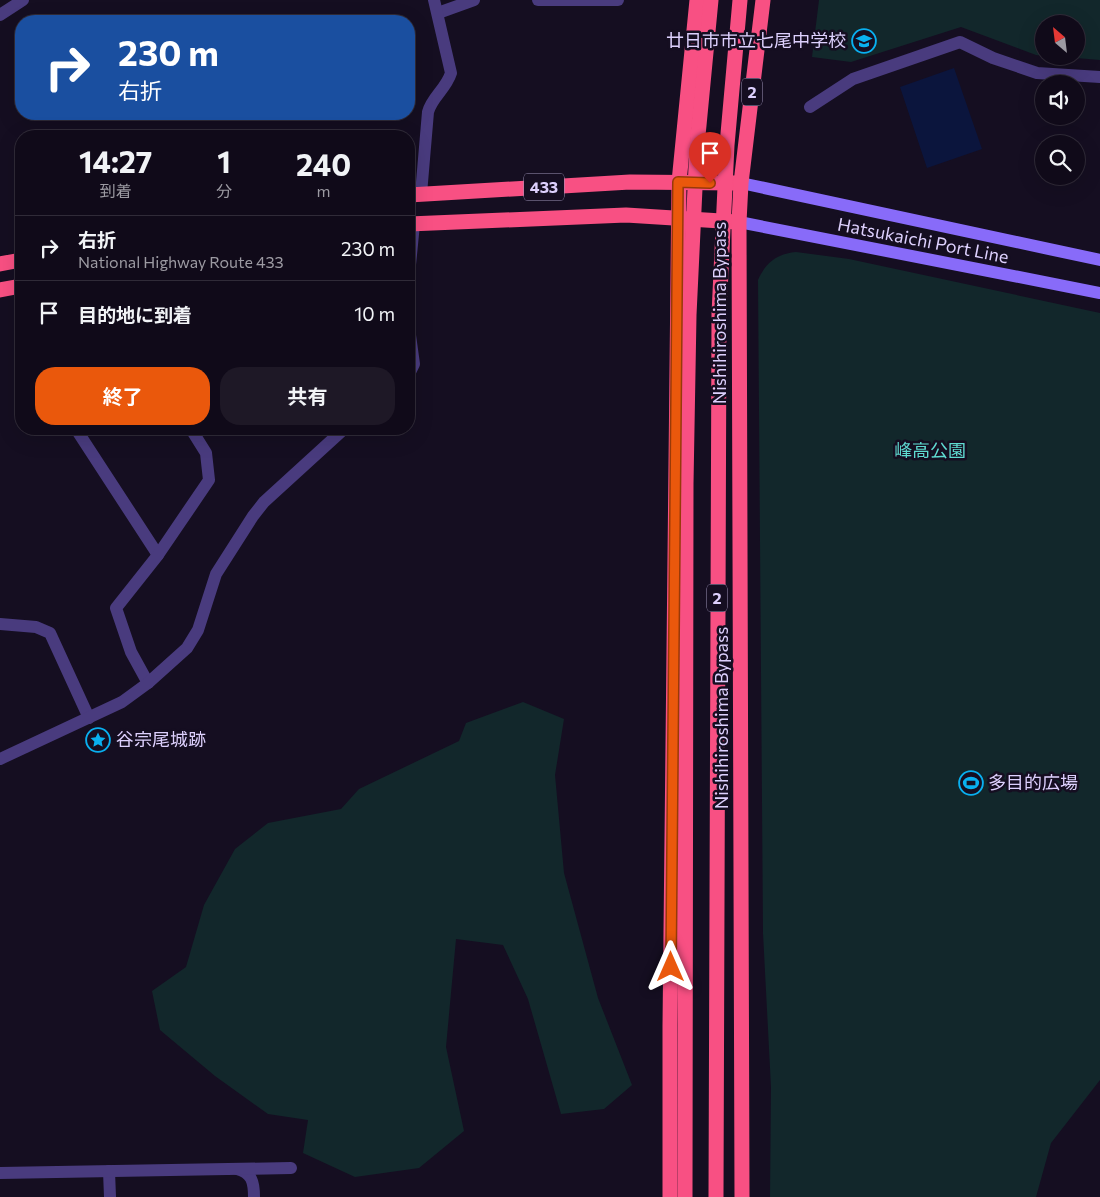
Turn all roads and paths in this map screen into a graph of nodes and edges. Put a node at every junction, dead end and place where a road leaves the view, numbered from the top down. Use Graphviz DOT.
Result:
graph roads {
  1 [pos="23,0"];
  2 [pos="434,0"];
  3 [pos="474,0"];
  4 [pos="538,0"];
  5 [pos="618,0"];
  6 [pos="697,0"];
  7 [pos="711,0"];
  8 [pos="740,0"];
  9 [pos="763,0"];
  10 [pos="438,13"];
  11 [pos="0,15"];
  12 [pos="1100,77"];
  13 [pos="810,107"];
  14 [pos="678,182"];
  15 [pos="741,183"];
  16 [pos="415,195"];
  17 [pos="678,218"];
  18 [pos="738,222"];
  19 [pos="415,224"];
  20 [pos="1100,260"];
  21 [pos="15,261"];
  22 [pos="0,264"];
  23 [pos="15,287"];
  24 [pos="0,290"];
  25 [pos="1100,293"];
  26 [pos="80,435"];
  27 [pos="195,435"];
  28 [pos="337,435"];
  29 [pos="158,555"];
  30 [pos="0,624"];
  31 [pos="148,683"];
  32 [pos="89,718"];
  33 [pos="0,759"];
  34 [pos="291,1168"];
  35 [pos="236,1169"];
  36 [pos="109,1171"];
  37 [pos="0,1173"];
  38 [pos="110,1197"];
  39 [pos="254,1197"];
  40 [pos="670,1197"];
  41 [pos="685,1197"];
  42 [pos="716,1197"];
  43 [pos="742,1197"];
  1 -- 11 [label="street"];
  2 -- 10 [label="street"];
  3 -- 10 [label="street"];
  4 -- 5 [label="street"];
  6 -- 14 [label="highway"];
  7 -- 41 [label="highway, Nishihiroshima Bypass / 2, bridge"];
  8 -- 42 [label="highway, Nishihiroshima Bypass / 2, bridge"];
  9 -- 15 [label="highway, Nishihiroshima Bypass / 2"];
  10 -- 16 [label="street"];
  12 -- 13 [label="street"];
  14 -- 15 [label="highway, 433"];
  14 -- 16 [label="highway, 433"];
  14 -- 17 [label="highway"];
  15 -- 18 [label="highway, Nishihiroshima Bypass / 2"];
  15 -- 20 [label="main road, Hatsukaichi Port Line"];
  17 -- 18 [label="highway, 433"];
  17 -- 19 [label="highway, 433"];
  17 -- 40 [label="highway"];
  18 -- 25 [label="main road, Hatsukaichi Port Line"];
  18 -- 43 [label="highway, Nishihiroshima Bypass / 2"];
  21 -- 22 [label="highway"];
  23 -- 24 [label="highway"];
  26 -- 29 [label="street"];
  27 -- 29 [label="street"];
  28 -- 31 [label="street"];
  29 -- 31 [label="street"];
  30 -- 32 [label="street"];
  31 -- 32 [label="street"];
  32 -- 33 [label="street"];
  34 -- 35 [label="street"];
  35 -- 36 [label="street"];
  35 -- 39 [label="street"];
  36 -- 37 [label="street"];
  36 -- 38 [label="street"];
}
